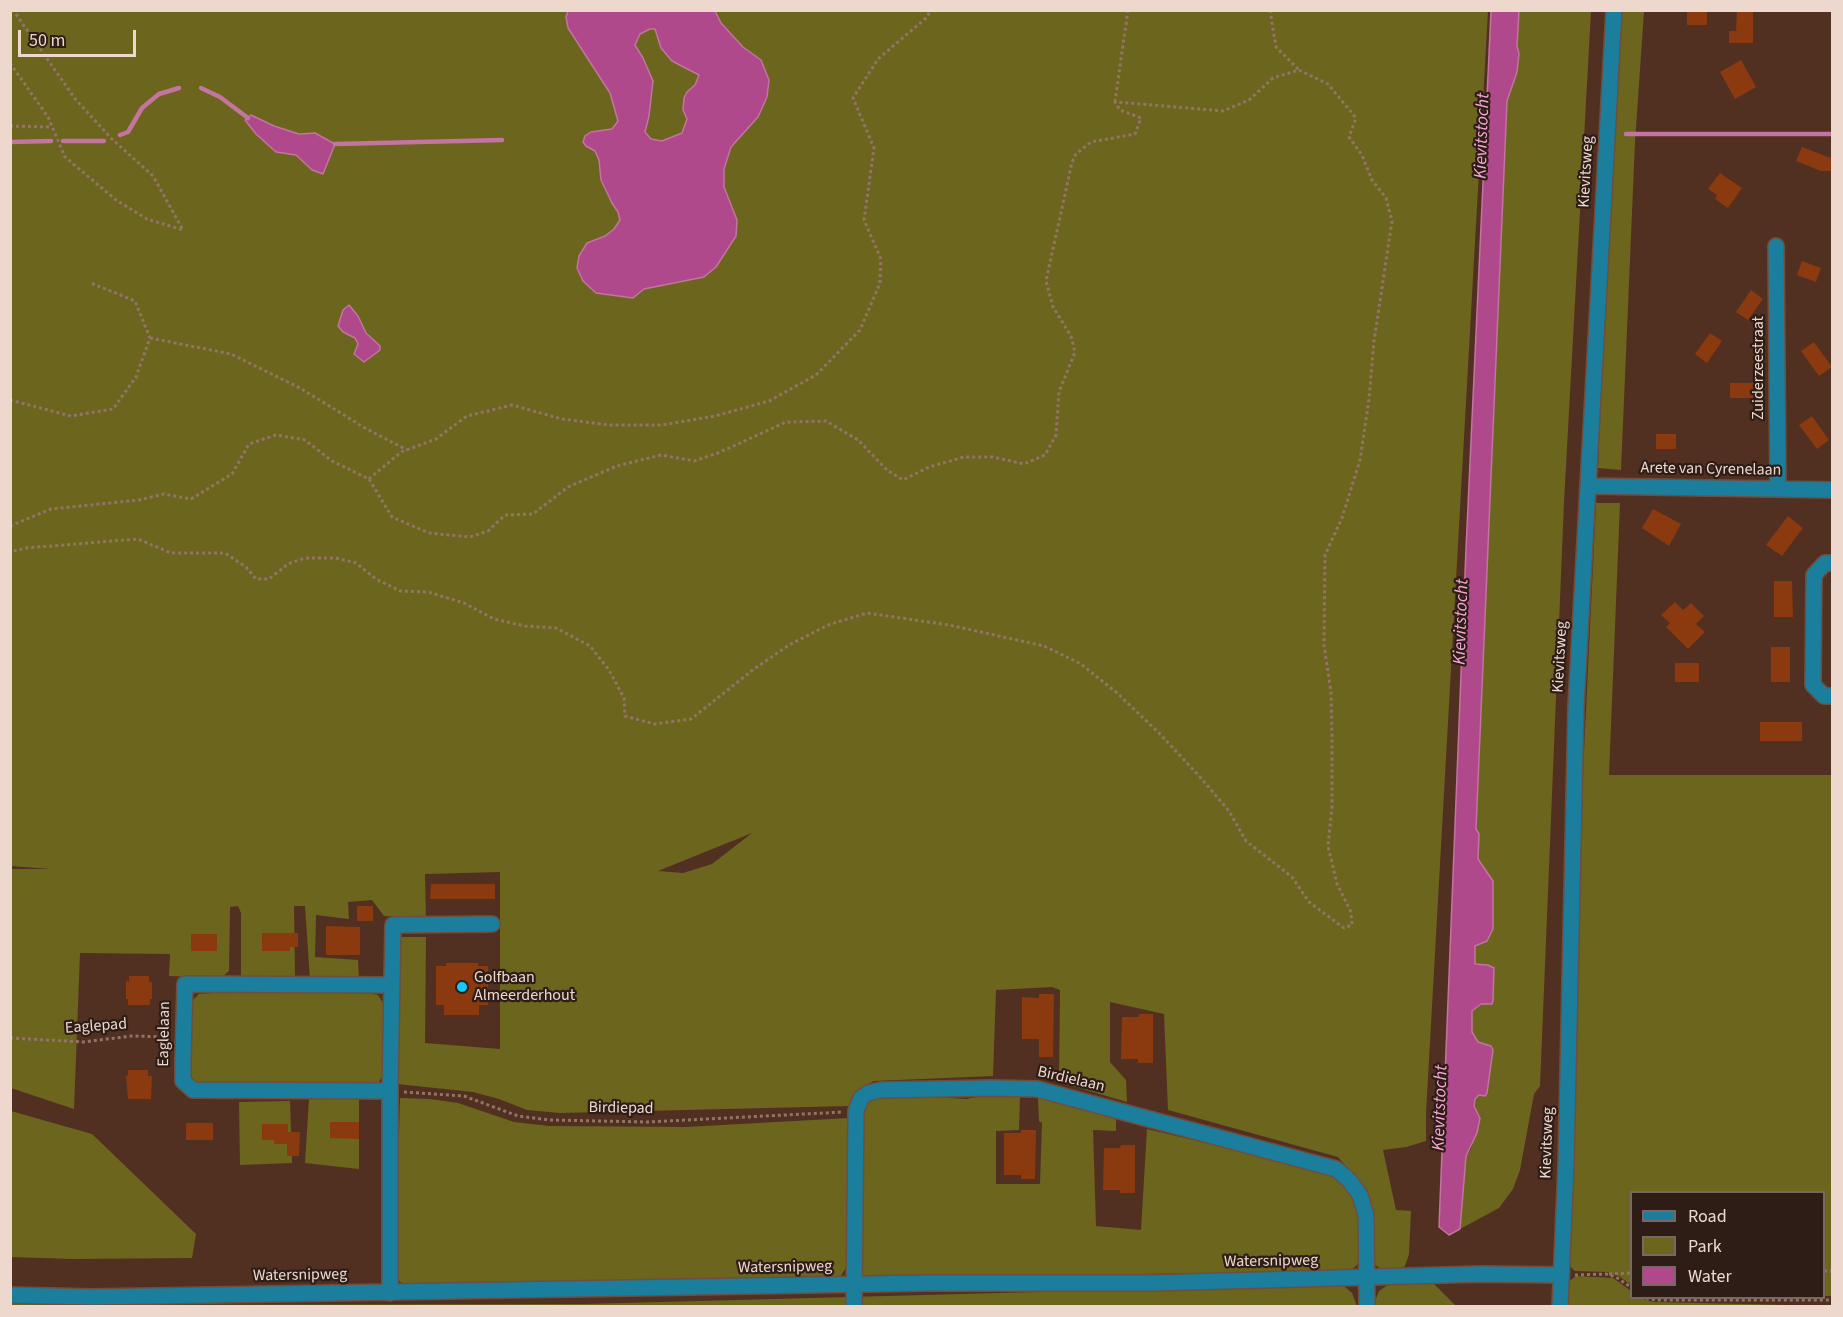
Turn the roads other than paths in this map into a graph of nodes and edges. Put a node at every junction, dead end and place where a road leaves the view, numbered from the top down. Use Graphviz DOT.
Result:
graph roads {
  1 [pos="1614,10"];
  2 [pos="1776,246"];
  3 [pos="1589,486"];
  4 [pos="1778,489"];
  5 [pos="1833,490"];
  6 [pos="1833,563"];
  7 [pos="1833,696"];
  8 [pos="492,924"];
  9 [pos="391,985"];
  10 [pos="390,1091"];
  11 [pos="1561,1275"];
  12 [pos="1367,1278"];
  13 [pos="854,1285"];
  14 [pos="390,1293"];
  15 [pos="10,1295"];
  16 [pos="854,1306"];
  17 [pos="1367,1306"];
  18 [pos="1560,1306"];
  1 -- 3 [label="street, Kievitsweg"];
  2 -- 4 [label="street, Zuiderzeestraat"];
  3 -- 4 [label="street, Arete van Cyrenelaan"];
  3 -- 11 [label="street, Kievitsweg"];
  4 -- 5 [label="street, Arete van Cyrenelaan"];
  6 -- 7 [label="street"];
  8 -- 9 [label="street"];
  9 -- 10 [label="street"];
  9 -- 10 [label="street, Eaglelaan"];
  10 -- 14 [label="street"];
  11 -- 12 [label="street, Watersnipweg"];
  11 -- 18 [label="street, Kievitsweg"];
  12 -- 13 [label="street, Watersnipweg"];
  12 -- 13 [label="street, Birdielaan"];
  12 -- 17 [label="street, Birdielaan"];
  13 -- 14 [label="street, Watersnipweg"];
  13 -- 16 [label="street"];
  14 -- 15 [label="street, Watersnipweg"];
}
